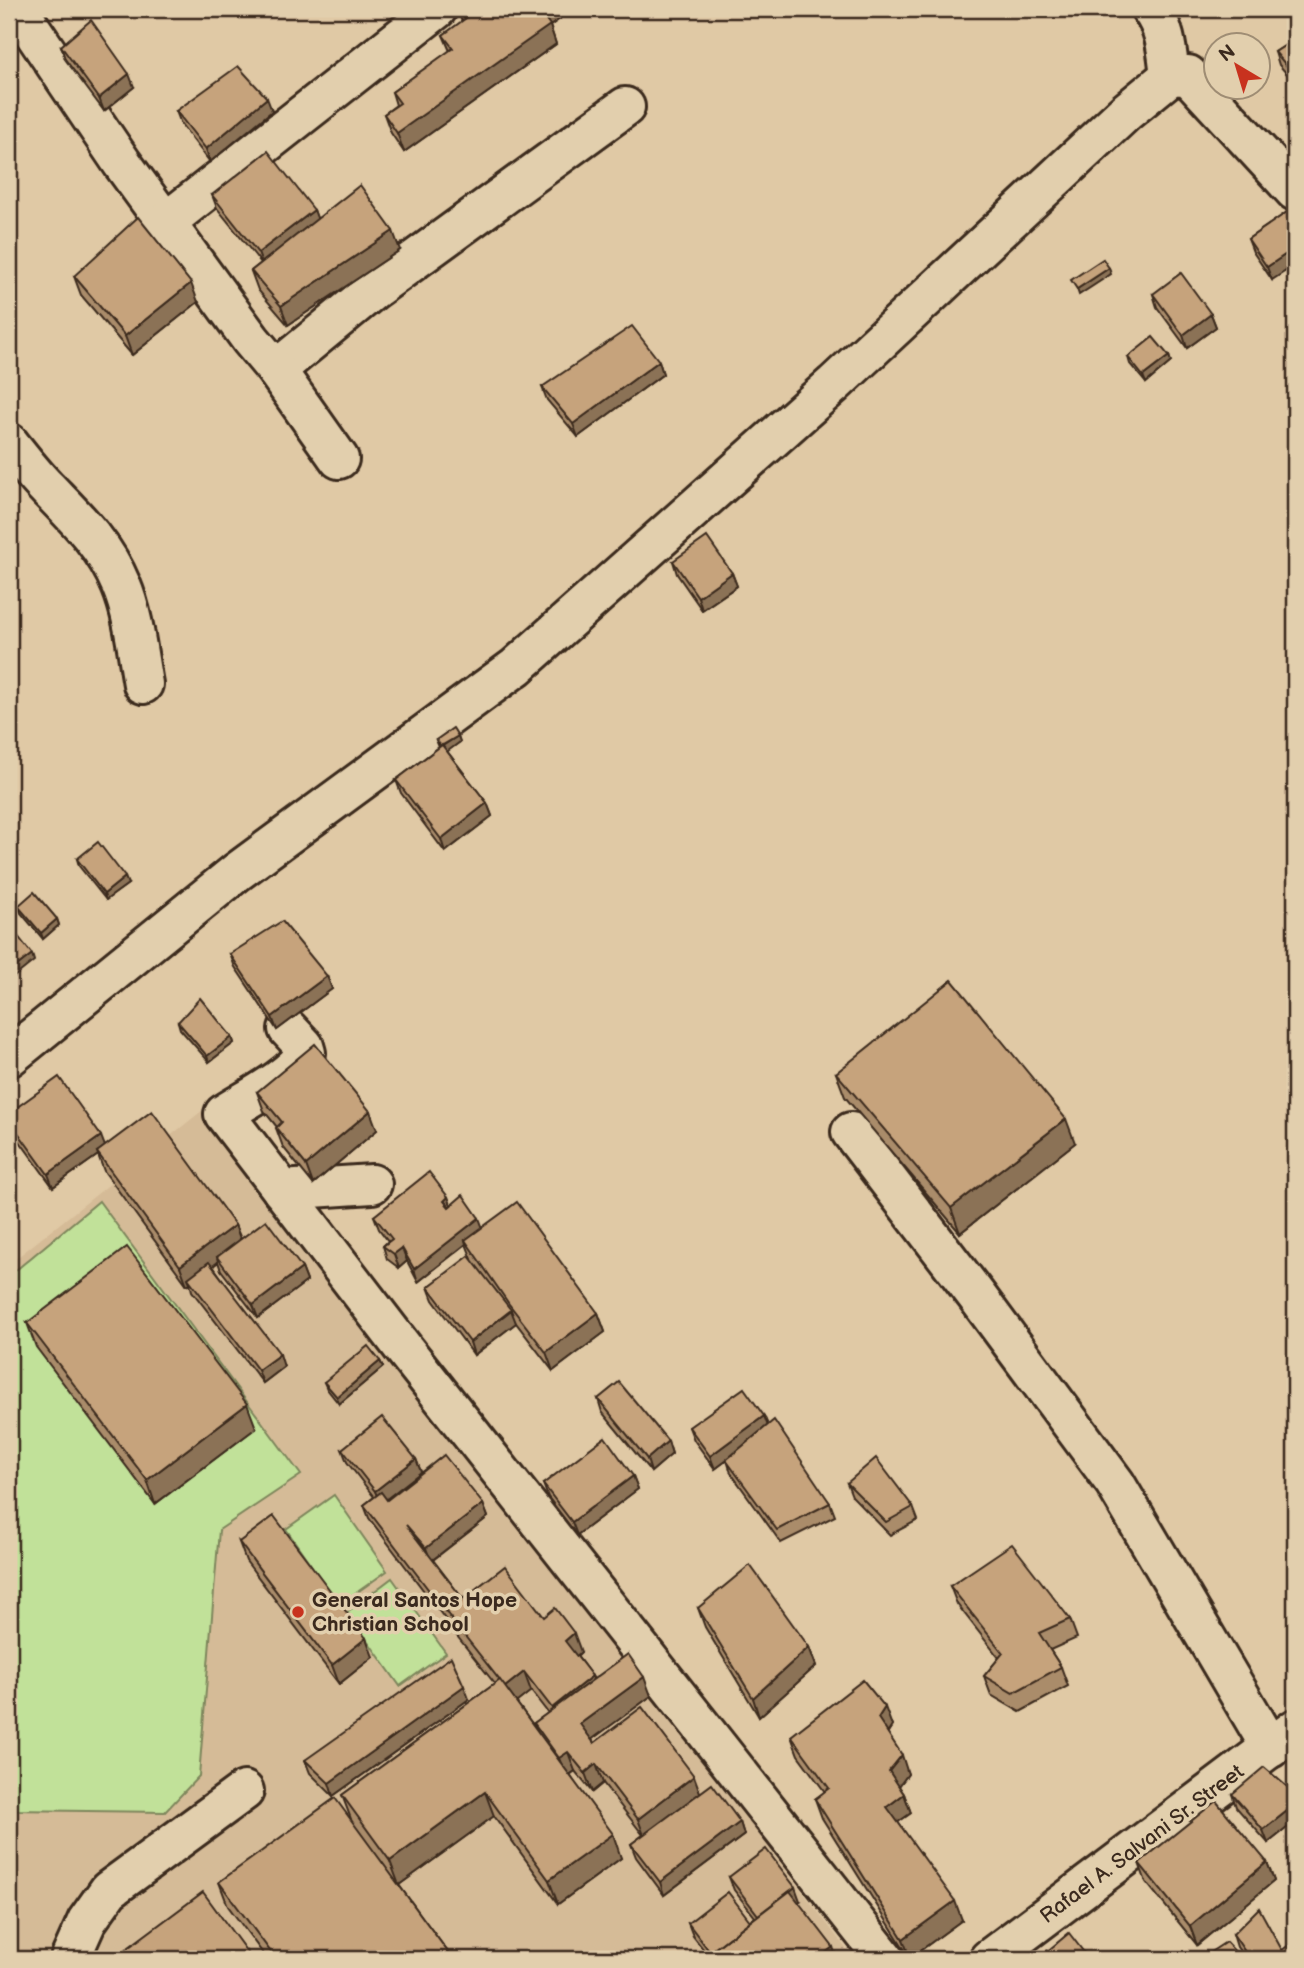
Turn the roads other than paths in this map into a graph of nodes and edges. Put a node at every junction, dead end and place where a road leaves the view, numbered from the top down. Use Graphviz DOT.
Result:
graph roads {
  1 [pos="19,9"];
  2 [pos="437,9"];
  3 [pos="1151,9"];
  4 [pos="1170,76"];
  5 [pos="625,107"];
  6 [pos="1295,191"];
  7 [pos="166,222"];
  8 [pos="276,370"];
  9 [pos="9,443"];
  10 [pos="339,459"];
  11 [pos="143,684"];
  12 [pos="288,1029"];
  13 [pos="9,1058"];
  14 [pos="851,1132"];
  15 [pos="380,1174"];
  16 [pos="282,1190"];
  17 [pos="1283,1739"];
  18 [pos="244,1791"];
  19 [pos="70,1959"];
  20 [pos="885,1959"];
  21 [pos="989,1959"];
  1 -- 7 [label="street"];
  2 -- 7 [label="street"];
  3 -- 4 [label="street"];
  4 -- 6 [label="street"];
  4 -- 13 [label="street"];
  5 -- 8 [label="street"];
  7 -- 8 [label="street"];
  8 -- 10 [label="street"];
  9 -- 11 [label="street"];
  12 -- 16 [label="street"];
  14 -- 17 [label="street"];
  15 -- 16 [label="street"];
  16 -- 20 [label="street"];
  17 -- 21 [label="street, Rafael A. Salvani Sr. Street"];
  18 -- 19 [label="street"];
}
